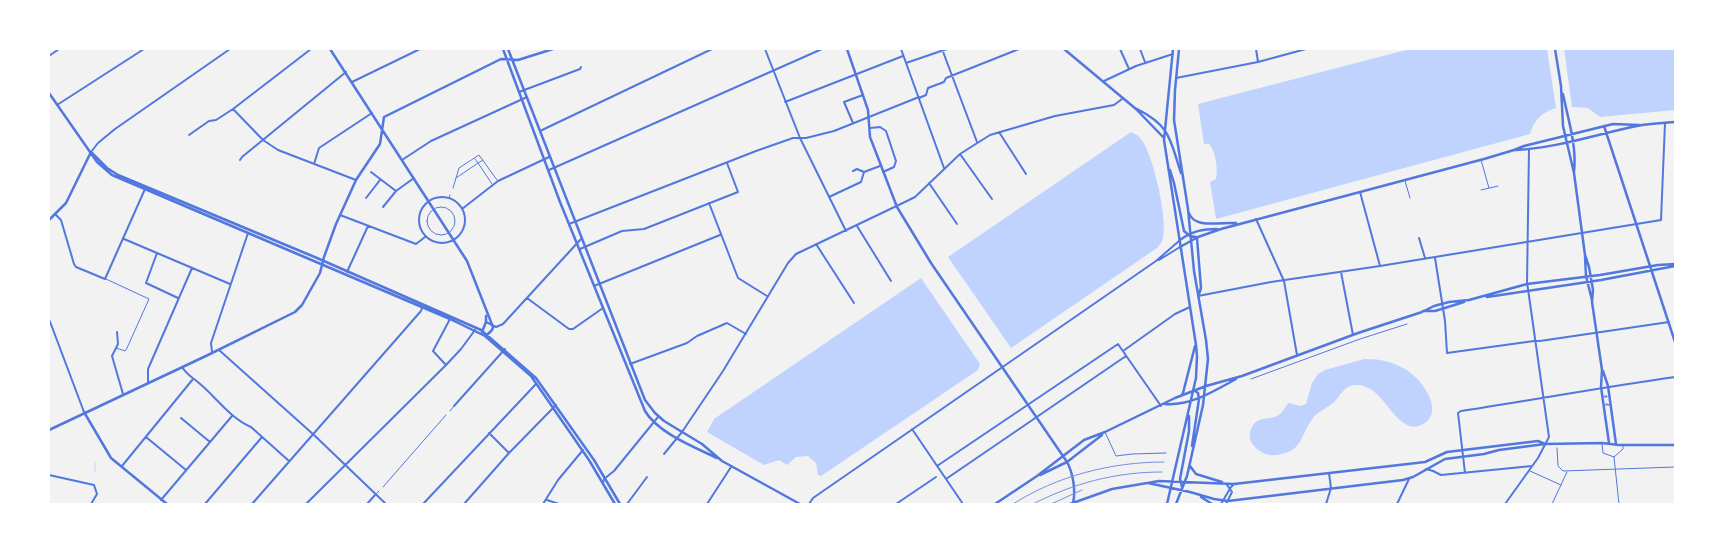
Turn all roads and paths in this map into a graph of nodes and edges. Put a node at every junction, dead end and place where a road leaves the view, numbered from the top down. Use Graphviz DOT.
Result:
graph roads {
  1 [pos="59,49"];
  2 [pos="144,49"];
  3 [pos="230,49"];
  4 [pos="311,49"];
  5 [pos="330,49"];
  6 [pos="420,49"];
  7 [pos="503,49"];
  8 [pos="508,49"];
  9 [pos="553,49"];
  10 [pos="712,49"];
  11 [pos="765,49"];
  12 [pos="822,49"];
  13 [pos="847,49"];
  14 [pos="901,49"];
  15 [pos="947,49"];
  16 [pos="1019,49"];
  17 [pos="1064,49"];
  18 [pos="1120,49"];
  19 [pos="1140,49"];
  20 [pos="1173,49"];
  21 [pos="1179,49"];
  22 [pos="1256,49"];
  23 [pos="1306,49"];
  24 [pos="1555,49"];
  25 [pos="942,50"];
  26 [pos="1173,54"];
  27 [pos="49,56"];
  28 [pos="903,56"];
  29 [pos="507,59"];
  30 [pos="512,60"];
  31 [pos="1145,62"];
  32 [pos="1258,62"];
  33 [pos="906,63"];
  34 [pos="581,67"];
  35 [pos="1129,69"];
  36 [pos="773,70"];
  37 [pos="346,72"];
  38 [pos="856,75"];
  39 [pos="953,76"];
  40 [pos="1176,78"];
  41 [pos="1104,81"];
  42 [pos="352,82"];
  43 [pos="1561,86"];
  44 [pos="524,90"];
  45 [pos="519,92"];
  46 [pos="49,93"];
  47 [pos="863,95"];
  48 [pos="527,97"];
  49 [pos="919,98"];
  50 [pos="1123,98"];
  51 [pos="53,100"];
  52 [pos="522,100"];
  53 [pos="49,101"];
  54 [pos="785,102"];
  55 [pos="57,105"];
  56 [pos="1136,108"];
  57 [pos="233,109"];
  58 [pos="372,113"];
  59 [pos="870,117"];
  60 [pos="1675,122"];
  61 [pos="853,123"];
  62 [pos="1665,123"];
  63 [pos="1639,125"];
  64 [pos="1604,126"];
  65 [pos="382,128"];
  66 [pos="870,128"];
  67 [pos="1165,130"];
  68 [pos="539,131"];
  69 [pos="999,132"];
  70 [pos="1606,133"];
  71 [pos="1571,134"];
  72 [pos="189,135"];
  73 [pos="1565,136"];
  74 [pos="800,138"];
  75 [pos="263,140"];
  76 [pos="1164,140"];
  77 [pos="1572,141"];
  78 [pos="977,142"];
  79 [pos="1566,142"];
  80 [pos="1514,150"];
  81 [pos="1529,150"];
  82 [pos="91,152"];
  83 [pos="960,154"];
  84 [pos="549,157"];
  85 [pos="475,158"];
  86 [pos="545,159"];
  87 [pos="240,160"];
  88 [pos="402,160"];
  89 [pos="483,160"];
  90 [pos="1480,160"];
  91 [pos="727,162"];
  92 [pos="478,163"];
  93 [pos="1168,164"];
  94 [pos="314,165"];
  95 [pos="881,166"];
  96 [pos="364,168"];
  97 [pos="554,168"];
  98 [pos="944,168"];
  99 [pos="549,170"];
  100 [pos="853,170"];
  101 [pos="371,172"];
  102 [pos="864,172"];
  103 [pos="883,172"];
  104 [pos="1026,174"];
  105 [pos="1574,174"];
  106 [pos="414,178"];
  107 [pos="456,178"];
  108 [pos="356,180"];
  109 [pos="381,180"];
  110 [pos="1404,180"];
  111 [pos="498,181"];
  112 [pos="1184,182"];
  113 [pos="929,183"];
  114 [pos="493,185"];
  115 [pos="1498,186"];
  116 [pos="145,188"];
  117 [pos="453,188"];
  118 [pos="1489,188"];
  119 [pos="1481,190"];
  120 [pos="396,191"];
  121 [pos="1360,192"];
  122 [pos="366,198"];
  123 [pos="829,198"];
  124 [pos="992,198"];
  125 [pos="1410,198"];
  126 [pos="429,200"];
  127 [pos="709,203"];
  128 [pos="384,207"];
  129 [pos="897,207"];
  130 [pos="434,209"];
  131 [pos="462,209"];
  132 [pos="1188,209"];
  133 [pos="55,214"];
  134 [pos="340,215"];
  135 [pos="1256,219"];
  136 [pos="49,220"];
  137 [pos="575,222"];
  138 [pos="1636,223"];
  139 [pos="569,224"];
  140 [pos="958,224"];
  141 [pos="1239,224"];
  142 [pos="368,225"];
  143 [pos="857,226"];
  144 [pos="1221,229"];
  145 [pos="846,231"];
  146 [pos="248,232"];
  147 [pos="449,232"];
  148 [pos="1582,232"];
  149 [pos="720,235"];
  150 [pos="1189,235"];
  151 [pos="426,237"];
  152 [pos="1198,237"];
  153 [pos="1419,238"];
  154 [pos="124,239"];
  155 [pos="454,239"];
  156 [pos="582,239"];
  157 [pos="1179,240"];
  158 [pos="1190,241"];
  159 [pos="1528,241"];
  160 [pos="577,243"];
  161 [pos="816,244"];
  162 [pos="585,247"];
  163 [pos="1180,248"];
  164 [pos="580,249"];
  165 [pos="157,253"];
  166 [pos="1585,255"];
  167 [pos="1434,257"];
  168 [pos="1425,258"];
  169 [pos="323,261"];
  170 [pos="1156,261"];
  171 [pos="322,265"];
  172 [pos="1675,265"];
  173 [pos="1380,266"];
  174 [pos="1650,266"];
  175 [pos="192,268"];
  176 [pos="1652,271"];
  177 [pos="347,272"];
  178 [pos="1341,272"];
  179 [pos="1586,276"];
  180 [pos="1591,276"];
  181 [pos="105,279"];
  182 [pos="891,281"];
  183 [pos="1284,281"];
  184 [pos="1586,282"];
  185 [pos="1592,282"];
  186 [pos="230,284"];
  187 [pos="1527,284"];
  188 [pos="598,285"];
  189 [pos="594,286"];
  190 [pos="1528,290"];
  191 [pos="767,296"];
  192 [pos="1198,296"];
  193 [pos="1480,297"];
  194 [pos="179,298"];
  195 [pos="527,298"];
  196 [pos="1469,300"];
  197 [pos="1592,302"];
  198 [pos="854,303"];
  199 [pos="1441,304"];
  200 [pos="423,306"];
  201 [pos="1190,307"];
  202 [pos="603,308"];
  203 [pos="1442,309"];
  204 [pos="1422,312"];
  205 [pos="486,314"];
  206 [pos="450,318"];
  207 [pos="49,319"];
  208 [pos="486,322"];
  209 [pos="1669,322"];
  210 [pos="1407,324"];
  211 [pos="492,326"];
  212 [pos="476,328"];
  213 [pos="117,332"];
  214 [pos="482,332"];
  215 [pos="1597,333"];
  216 [pos="746,334"];
  217 [pos="486,335"];
  218 [pos="1353,335"];
  219 [pos="1536,341"];
  220 [pos="1675,342"];
  221 [pos="1196,345"];
  222 [pos="116,348"];
  223 [pos="219,350"];
  224 [pos="504,350"];
  225 [pos="1123,351"];
  226 [pos="212,353"];
  227 [pos="1297,355"];
  228 [pos="1126,356"];
  229 [pos="446,365"];
  230 [pos="628,365"];
  231 [pos="182,367"];
  232 [pos="1002,367"];
  233 [pos="1602,370"];
  234 [pos="1242,376"];
  235 [pos="1675,377"];
  236 [pos="193,379"];
  237 [pos="1251,379"];
  238 [pos="148,382"];
  239 [pos="538,382"];
  240 [pos="1206,386"];
  241 [pos="1608,386"];
  242 [pos="1601,387"];
  243 [pos="1194,391"];
  244 [pos="123,394"];
  245 [pos="1181,396"];
  246 [pos="1204,396"];
  247 [pos="1544,398"];
  248 [pos="1199,399"];
  249 [pos="1191,401"];
  250 [pos="1027,404"];
  251 [pos="1165,404"];
  252 [pos="454,406"];
  253 [pos="555,406"];
  254 [pos="1161,406"];
  255 [pos="1189,410"];
  256 [pos="450,411"];
  257 [pos="84,412"];
  258 [pos="233,415"];
  259 [pos="446,415"];
  260 [pos="658,416"];
  261 [pos="181,418"];
  262 [pos="1037,418"];
  263 [pos="654,422"];
  264 [pos="912,429"];
  265 [pos="49,430"];
  266 [pos="682,432"];
  267 [pos="1105,432"];
  268 [pos="489,433"];
  269 [pos="314,434"];
  270 [pos="262,437"];
  271 [pos="677,437"];
  272 [pos="146,438"];
  273 [pos="210,442"];
  274 [pos="1602,443"];
  275 [pos="1609,443"];
  276 [pos="1545,444"];
  277 [pos="1616,444"];
  278 [pos="1623,445"];
  279 [pos="1675,445"];
  280 [pos="1557,448"];
  281 [pos="584,450"];
  282 [pos="1462,450"];
  283 [pos="509,453"];
  284 [pos="1166,453"];
  285 [pos="664,454"];
  286 [pos="1192,454"];
  287 [pos="1063,456"];
  288 [pos="1463,457"];
  289 [pos="1614,457"];
  290 [pos="720,460"];
  291 [pos="290,461"];
  292 [pos="1067,462"];
  293 [pos="1190,464"];
  294 [pos="345,466"];
  295 [pos="937,466"];
  296 [pos="1532,466"];
  297 [pos="732,467"];
  298 [pos="1675,467"];
  299 [pos="121,468"];
  300 [pos="1426,469"];
  301 [pos="1615,469"];
  302 [pos="186,470"];
  303 [pos="1529,471"];
  304 [pos="1567,471"];
  305 [pos="1329,473"];
  306 [pos="1465,474"];
  307 [pos="49,475"];
  308 [pos="1037,476"];
  309 [pos="647,477"];
  310 [pos="936,477"];
  311 [pos="604,478"];
  312 [pos="1409,478"];
  313 [pos="946,479"];
  314 [pos="1173,481"];
  315 [pos="1185,481"];
  316 [pos="1180,482"];
  317 [pos="602,483"];
  318 [pos="1148,483"];
  319 [pos="1225,484"];
  320 [pos="1232,485"];
  321 [pos="1561,485"];
  322 [pos="383,487"];
  323 [pos="1172,488"];
  324 [pos="1330,488"];
  325 [pos="1182,489"];
  326 [pos="379,491"];
  327 [pos="1195,493"];
  328 [pos="376,495"];
  329 [pos="161,500"];
  330 [pos="547,500"];
  331 [pos="1223,500"];
  332 [pos="1228,503"];
  333 [pos="91,504"];
  334 [pos="166,504"];
  335 [pos="205,504"];
  336 [pos="252,504"];
  337 [pos="306,504"];
  338 [pos="367,504"];
  339 [pos="386,504"];
  340 [pos="423,504"];
  341 [pos="464,504"];
  342 [pos="544,504"];
  343 [pos="560,504"];
  344 [pos="615,504"];
  345 [pos="620,504"];
  346 [pos="627,504"];
  347 [pos="707,504"];
  348 [pos="800,504"];
  349 [pos="809,504"];
  350 [pos="896,504"];
  351 [pos="963,504"];
  352 [pos="995,504"];
  353 [pos="1072,504"];
  354 [pos="1167,504"];
  355 [pos="1176,504"];
  356 [pos="1212,504"];
  357 [pos="1221,504"];
  358 [pos="1326,504"];
  359 [pos="1397,504"];
  360 [pos="1505,504"];
  361 [pos="1553,504"];
  362 [pos="1619,504"];
  1 -- 27 [label="street"];
  2 -- 55 [label="street"];
  3 -- 82 [label="street"];
  4 -- 57 [label="street"];
  5 -- 37 [label="street"];
  6 -- 42 [label="street"];
  7 -- 29 [label="street"];
  8 -- 30 [label="street"];
  9 -- 30 [label="street"];
  10 -- 68 [label="street"];
  11 -- 36 [label="street"];
  12 -- 36 [label="street"];
  13 -- 38 [label="street"];
  14 -- 28 [label="street"];
  15 -- 25 [label="street"];
  16 -- 39 [label="street"];
  17 -- 41 [label="street"];
  18 -- 35 [label="street"];
  19 -- 31 [label="street"];
  20 -- 26 [label="street"];
  21 -- 40 [label="street"];
  22 -- 32 [label="street"];
  23 -- 32 [label="street"];
  24 -- 43 [label="street"];
  25 -- 33 [label="street"];
  25 -- 39 [label="street"];
  26 -- 31 [label="street"];
  26 -- 67 [label="street"];
  28 -- 33 [label="street"];
  28 -- 38 [label="street"];
  29 -- 30 [label="street"];
  29 -- 45 [label="street"];
  29 -- 65 [label="street"];
  30 -- 44 [label="street"];
  31 -- 35 [label="street"];
  32 -- 40 [label="street"];
  33 -- 49 [label="street"];
  34 -- 44 [label="street"];
  35 -- 41 [label="street"];
  36 -- 54 [label="street"];
  36 -- 97 [label="street"];
  37 -- 42 [label="street"];
  37 -- 75 [label="street"];
  38 -- 47 [label="street"];
  38 -- 54 [label="street"];
  39 -- 49 [label="street"];
  39 -- 78 [label="street"];
  40 -- 112 [label="street"];
  41 -- 50 [label="street"];
  42 -- 58 [label="street"];
  43 -- 71 [label="street"];
  43 -- 73 [label="street"];
  44 -- 45 [label="street"];
  44 -- 48 [label="street"];
  45 -- 52 [label="street"];
  46 -- 51 [label="street"];
  47 -- 59 [label="street"];
  47 -- 61 [label="street"];
  48 -- 52 [label="street"];
  48 -- 68 [label="street"];
  49 -- 59 [label="street"];
  49 -- 98 [label="street"];
  50 -- 56 [label="street"];
  50 -- 69 [label="street"];
  51 -- 53 [label="street"];
  51 -- 55 [label="street"];
  52 -- 86 [label="street"];
  52 -- 88 [label="street"];
  54 -- 74 [label="street"];
  55 -- 82 [label="street"];
  56 -- 67 [label="street"];
  56 -- 76 [label="street"];
  57 -- 72 [label="street"];
  57 -- 75 [label="street"];
  58 -- 65 [label="street"];
  58 -- 94 [label="street"];
  59 -- 61 [label="street"];
  59 -- 66 [label="street"];
  60 -- 62 [label="street"];
  61 -- 74 [label="street"];
  62 -- 63 [label="street"];
  62 -- 138 [label="street"];
  63 -- 64 [label="street"];
  63 -- 70 [label="street"];
  64 -- 70 [label="street"];
  64 -- 71 [label="street"];
  65 -- 88 [label="street"];
  65 -- 96 [label="street"];
  66 -- 95 [label="street"];
  66 -- 103 [label="street"];
  67 -- 76 [label="street"];
  67 -- 112 [label="street"];
  68 -- 84 [label="street"];
  69 -- 78 [label="street"];
  69 -- 104 [label="street"];
  70 -- 77 [label="street"];
  70 -- 138 [label="street"];
  71 -- 73 [label="street"];
  71 -- 77 [label="street"];
  73 -- 79 [label="street"];
  73 -- 80 [label="street"];
  74 -- 91 [label="street"];
  74 -- 123 [label="street"];
  75 -- 87 [label="street"];
  75 -- 94 [label="street"];
  76 -- 93 [label="street"];
  77 -- 79 [label="street"];
  77 -- 105 [label="street"];
  78 -- 83 [label="street"];
  79 -- 81 [label="street"];
  79 -- 105 [label="street"];
  80 -- 81 [label="street"];
  80 -- 90 [label="street"];
  81 -- 159 [label="street"];
  82 -- 116 [label="street"];
  82 -- 133 [label="street"];
  83 -- 98 [label="street"];
  83 -- 124 [label="street"];
  84 -- 86 [label="street"];
  84 -- 97 [label="street"];
  85 -- 89 [label="street"];
  85 -- 92 [label="street"];
  85 -- 107 [label="street"];
  86 -- 99 [label="street"];
  86 -- 111 [label="street"];
  88 -- 106 [label="street"];
  89 -- 92 [label="street"];
  89 -- 111 [label="street"];
  90 -- 110 [label="street"];
  90 -- 118 [label="street"];
  91 -- 127 [label="street"];
  91 -- 137 [label="street"];
  92 -- 107 [label="street"];
  92 -- 114 [label="street"];
  93 -- 150 [label="street"];
  93 -- 157 [label="street"];
  94 -- 108 [label="street"];
  95 -- 102 [label="street"];
  95 -- 103 [label="street"];
  96 -- 101 [label="street"];
  96 -- 108 [label="street"];
  97 -- 99 [label="street"];
  97 -- 137 [label="street"];
  98 -- 113 [label="street"];
  99 -- 139 [label="street"];
  100 -- 102 [label="street"];
  101 -- 109 [label="street"];
  102 -- 123 [label="street"];
  103 -- 129 [label="street"];
  105 -- 148 [label="street"];
  106 -- 120 [label="street"];
  106 -- 126 [label="street"];
  107 -- 117 [label="street"];
  108 -- 134 [label="street"];
  109 -- 120 [label="street"];
  109 -- 122 [label="street"];
  110 -- 121 [label="street"];
  110 -- 125 [label="street"];
  111 -- 114 [label="street"];
  112 -- 132 [label="street"];
  113 -- 129 [label="street"];
  113 -- 140 [label="street"];
  114 -- 131 [label="street"];
  115 -- 118 [label="street"];
  116 -- 146 [label="street"];
  116 -- 154 [label="street"];
  118 -- 119 [label="street"];
  120 -- 128 [label="street"];
  121 -- 135 [label="street"];
  121 -- 173 [label="street"];
  123 -- 145 [label="street"];
  126 -- 130 [label="street"];
  126 -- 131 [label="street"];
  126 -- 151 [label="street"];
  127 -- 149 [label="street"];
  127 -- 162 [label="street"];
  129 -- 143 [label="street"];
  129 -- 232 [label="street"];
  130 -- 147 [label="street"];
  130 -- 147 [label="street"];
  130 -- 147 [label="street"];
  131 -- 155 [label="street"];
  132 -- 141 [label="street"];
  132 -- 150 [label="street"];
  133 -- 136 [label="street"];
  133 -- 181 [label="street"];
  134 -- 142 [label="street"];
  134 -- 169 [label="street"];
  135 -- 141 [label="street"];
  135 -- 183 [label="street"];
  137 -- 139 [label="street"];
  137 -- 156 [label="street"];
  138 -- 148 [label="street"];
  138 -- 174 [label="street"];
  139 -- 160 [label="street"];
  141 -- 144 [label="street"];
  142 -- 151 [label="street"];
  142 -- 177 [label="street"];
  143 -- 145 [label="street"];
  143 -- 182 [label="street"];
  144 -- 150 [label="street"];
  144 -- 152 [label="street"];
  145 -- 161 [label="street"];
  146 -- 169 [label="street"];
  146 -- 171 [label="street"];
  146 -- 186 [label="street"];
  147 -- 155 [label="street"];
  148 -- 159 [label="street"];
  148 -- 166 [label="street"];
  149 -- 188 [label="street"];
  149 -- 191 [label="street"];
  150 -- 152 [label="street"];
  150 -- 157 [label="street"];
  150 -- 158 [label="street"];
  151 -- 155 [label="street"];
  152 -- 158 [label="street"];
  152 -- 192 [label="street"];
  153 -- 168 [label="street"];
  154 -- 165 [label="street"];
  154 -- 181 [label="street"];
  155 -- 205 [label="street"];
  156 -- 160 [label="street"];
  156 -- 162 [label="street"];
  157 -- 163 [label="street"];
  157 -- 170 [label="street"];
  158 -- 163 [label="street"];
  158 -- 192 [label="street"];
  159 -- 167 [label="street"];
  159 -- 187 [label="street"];
  160 -- 164 [label="street"];
  160 -- 195 [label="street"];
  161 -- 191 [label="street"];
  161 -- 198 [label="street"];
  162 -- 164 [label="street"];
  162 -- 188 [label="street"];
  163 -- 170 [label="street"];
  163 -- 201 [label="street"];
  164 -- 189 [label="street"];
  165 -- 175 [label="street"];
  165 -- 194 [label="street"];
  166 -- 179 [label="street"];
  166 -- 180 [label="street"];
  167 -- 168 [label="street"];
  167 -- 199 [label="street"];
  168 -- 173 [label="street"];
  169 -- 171 [label="street"];
  169 -- 177 [label="street"];
  170 -- 232 [label="street"];
  171 -- 200 [label="street"];
  171 -- 223 [label="street"];
  172 -- 174 [label="street"];
  172 -- 176 [label="street"];
  173 -- 178 [label="street"];
  174 -- 176 [label="street"];
  174 -- 180 [label="street"];
  175 -- 186 [label="street"];
  175 -- 194 [label="street"];
  176 -- 185 [label="street"];
  176 -- 209 [label="street"];
  177 -- 200 [label="street"];
  178 -- 183 [label="street"];
  178 -- 218 [label="street"];
  179 -- 180 [label="street"];
  179 -- 184 [label="street"];
  179 -- 187 [label="street"];
  180 -- 185 [label="street"];
  181 -- 222 [label="street"];
  183 -- 192 [label="street"];
  183 -- 227 [label="street"];
  184 -- 185 [label="street"];
  184 -- 190 [label="street"];
  184 -- 197 [label="street"];
  185 -- 197 [label="street"];
  186 -- 226 [label="street"];
  187 -- 190 [label="street"];
  187 -- 193 [label="street"];
  188 -- 189 [label="street"];
  188 -- 230 [label="street"];
  189 -- 202 [label="street"];
  190 -- 193 [label="street"];
  190 -- 219 [label="street"];
  191 -- 216 [label="street"];
  192 -- 240 [label="street"];
  193 -- 196 [label="street"];
  194 -- 238 [label="street"];
  195 -- 202 [label="street"];
  195 -- 211 [label="street"];
  196 -- 199 [label="street"];
  196 -- 203 [label="street"];
  197 -- 215 [label="street"];
  199 -- 203 [label="street"];
  199 -- 204 [label="street"];
  200 -- 206 [label="street"];
  200 -- 269 [label="street"];
  201 -- 221 [label="street"];
  201 -- 225 [label="street"];
  202 -- 230 [label="street"];
  203 -- 204 [label="street"];
  203 -- 219 [label="street"];
  204 -- 218 [label="street"];
  205 -- 208 [label="street"];
  205 -- 211 [label="street"];
  206 -- 212 [label="street"];
  206 -- 229 [label="street"];
  207 -- 257 [label="street"];
  208 -- 211 [label="street"];
  208 -- 214 [label="street"];
  209 -- 215 [label="street"];
  209 -- 220 [label="street"];
  210 -- 237 [label="street"];
  211 -- 217 [label="street"];
  212 -- 214 [label="street"];
  212 -- 229 [label="street"];
  213 -- 222 [label="street"];
  214 -- 217 [label="street"];
  215 -- 219 [label="street"];
  215 -- 233 [label="street"];
  216 -- 230 [label="street"];
  216 -- 266 [label="street"];
  217 -- 224 [label="street"];
  218 -- 227 [label="street"];
  219 -- 247 [label="street"];
  221 -- 243 [label="street"];
  221 -- 245 [label="street"];
  222 -- 244 [label="street"];
  223 -- 226 [label="street"];
  223 -- 269 [label="street"];
  224 -- 239 [label="street"];
  224 -- 252 [label="street"];
  225 -- 228 [label="street"];
  225 -- 250 [label="street"];
  226 -- 231 [label="street"];
  227 -- 234 [label="street"];
  228 -- 254 [label="street"];
  228 -- 262 [label="street"];
  229 -- 294 [label="street"];
  230 -- 260 [label="street"];
  230 -- 263 [label="street"];
  231 -- 236 [label="street"];
  231 -- 238 [label="street"];
  232 -- 250 [label="street"];
  232 -- 264 [label="street"];
  233 -- 241 [label="street"];
  233 -- 242 [label="street"];
  234 -- 240 [label="street"];
  234 -- 246 [label="street"];
  235 -- 241 [label="street"];
  236 -- 258 [label="street"];
  236 -- 272 [label="street"];
  238 -- 244 [label="street"];
  239 -- 253 [label="street"];
  239 -- 268 [label="street"];
  240 -- 243 [label="street"];
  240 -- 246 [label="street"];
  241 -- 242 [label="street"];
  241 -- 277 [label="street"];
  242 -- 247 [label="street"];
  242 -- 275 [label="street"];
  243 -- 245 [label="street"];
  243 -- 248 [label="street"];
  243 -- 249 [label="street"];
  244 -- 257 [label="street"];
  245 -- 251 [label="street"];
  246 -- 248 [label="street"];
  246 -- 286 [label="street"];
  247 -- 276 [label="street"];
  247 -- 282 [label="street"];
  248 -- 249 [label="street"];
  248 -- 286 [label="street"];
  249 -- 251 [label="street"];
  249 -- 255 [label="street"];
  250 -- 262 [label="street"];
  250 -- 295 [label="street"];
  251 -- 254 [label="street"];
  252 -- 256 [label="street"];
  253 -- 281 [label="street"];
  253 -- 283 [label="street"];
  254 -- 267 [label="street"];
  255 -- 314 [label="street"];
  255 -- 316 [label="street"];
  257 -- 265 [label="street"];
  257 -- 299 [label="street"];
  258 -- 270 [label="street"];
  258 -- 273 [label="street"];
  259 -- 322 [label="street"];
  260 -- 263 [label="street"];
  260 -- 266 [label="street"];
  261 -- 273 [label="street"];
  262 -- 287 [label="street"];
  262 -- 313 [label="street"];
  263 -- 271 [label="street"];
  263 -- 311 [label="street"];
  264 -- 295 [label="street"];
  264 -- 349 [label="street"];
  266 -- 271 [label="street"];
  266 -- 290 [label="street"];
  267 -- 284 [label="street"];
  267 -- 287 [label="street"];
  267 -- 292 [label="street"];
  268 -- 283 [label="street"];
  268 -- 340 [label="street"];
  269 -- 291 [label="street"];
  269 -- 294 [label="street"];
  270 -- 291 [label="street"];
  270 -- 335 [label="street"];
  271 -- 285 [label="street"];
  271 -- 290 [label="street"];
  272 -- 299 [label="street"];
  272 -- 302 [label="street"];
  273 -- 302 [label="street"];
  274 -- 275 [label="street"];
  274 -- 276 [label="street"];
  274 -- 289 [label="street"];
  275 -- 277 [label="street"];
  276 -- 282 [label="street"];
  276 -- 288 [label="street"];
  276 -- 296 [label="street"];
  277 -- 278 [label="street"];
  278 -- 279 [label="street"];
  278 -- 289 [label="street"];
  280 -- 304 [label="street"];
  281 -- 311 [label="street"];
  281 -- 317 [label="street"];
  281 -- 330 [label="street"];
  282 -- 288 [label="street"];
  282 -- 305 [label="street"];
  283 -- 341 [label="street"];
  286 -- 293 [label="street"];
  287 -- 292 [label="street"];
  287 -- 308 [label="street"];
  288 -- 300 [label="street"];
  288 -- 306 [label="street"];
  289 -- 301 [label="street"];
  290 -- 297 [label="street"];
  291 -- 336 [label="street"];
  292 -- 308 [label="street"];
  292 -- 353 [label="street"];
  293 -- 315 [label="street"];
  293 -- 319 [label="street"];
  294 -- 328 [label="street"];
  294 -- 337 [label="street"];
  295 -- 313 [label="street"];
  296 -- 303 [label="street"];
  296 -- 306 [label="street"];
  297 -- 347 [label="street"];
  297 -- 348 [label="street"];
  298 -- 301 [label="street"];
  299 -- 329 [label="street"];
  300 -- 306 [label="street"];
  300 -- 312 [label="street"];
  301 -- 304 [label="street"];
  301 -- 362 [label="street"];
  302 -- 329 [label="street"];
  303 -- 321 [label="street"];
  303 -- 360 [label="street"];
  304 -- 321 [label="street"];
  305 -- 320 [label="street"];
  305 -- 324 [label="street"];
  307 -- 333 [label="street"];
  308 -- 352 [label="street"];
  309 -- 346 [label="street"];
  310 -- 350 [label="street"];
  311 -- 317 [label="street"];
  311 -- 345 [label="street"];
  312 -- 324 [label="street"];
  312 -- 359 [label="street"];
  313 -- 351 [label="street"];
  314 -- 316 [label="street"];
  314 -- 318 [label="street"];
  314 -- 323 [label="street"];
  315 -- 316 [label="street"];
  315 -- 319 [label="street"];
  315 -- 325 [label="street"];
  316 -- 323 [label="street"];
  316 -- 325 [label="street"];
  317 -- 344 [label="street"];
  318 -- 323 [label="street"];
  318 -- 353 [label="street"];
  319 -- 320 [label="street"];
  320 -- 331 [label="street"];
  320 -- 332 [label="street"];
  321 -- 361 [label="street"];
  323 -- 325 [label="street"];
  323 -- 354 [label="street"];
  324 -- 332 [label="street"];
  324 -- 358 [label="street"];
  325 -- 327 [label="street"];
  325 -- 355 [label="street"];
  326 -- 328 [label="street"];
  327 -- 331 [label="street"];
  327 -- 356 [label="street"];
  328 -- 338 [label="street"];
  328 -- 339 [label="street"];
  329 -- 334 [label="street"];
  330 -- 342 [label="street"];
  330 -- 343 [label="street"];
  331 -- 332 [label="street"];
  331 -- 357 [label="street"];
}
